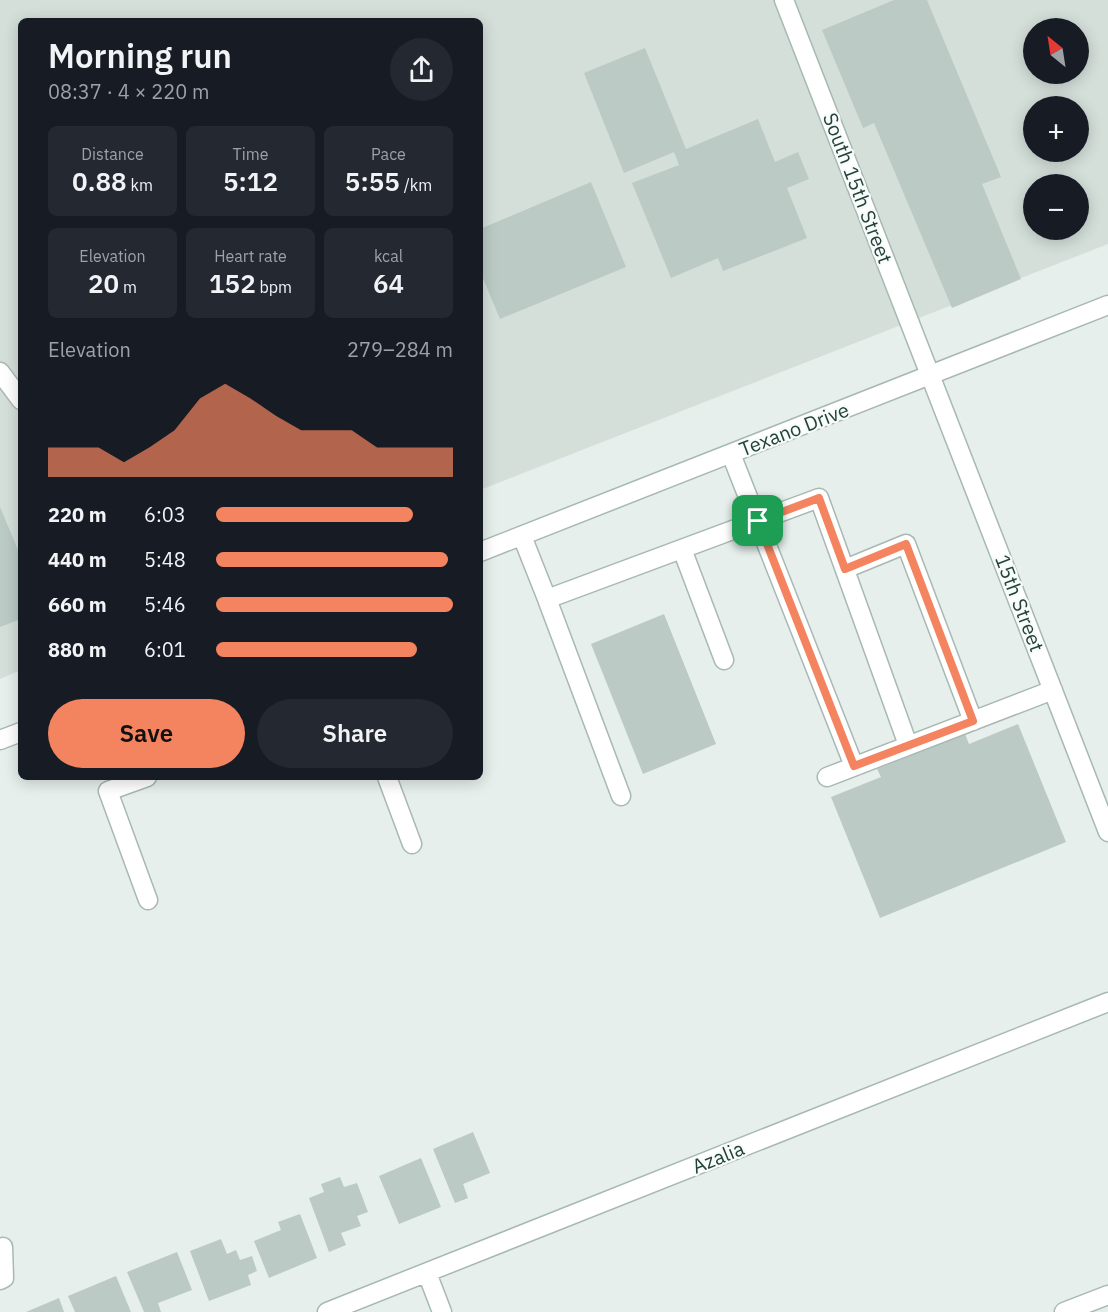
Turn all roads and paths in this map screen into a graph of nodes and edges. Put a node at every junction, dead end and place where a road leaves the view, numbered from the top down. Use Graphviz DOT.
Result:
graph roads {
  1 [pos="784,0"];
  2 [pos="1108,305"];
  3 [pos="0,372"];
  4 [pos="931,375"];
  5 [pos="18,396"];
  6 [pos="731,454"];
  7 [pos="758,521"];
  8 [pos="522,536"];
  9 [pos="682,549"];
  10 [pos="483,551"];
  11 [pos="845,569"];
  12 [pos="547,599"];
  13 [pos="724,660"];
  14 [pos="1053,690"];
  15 [pos="973,721"];
  16 [pos="18,733"];
  17 [pos="0,741"];
  18 [pos="908,745"];
  19 [pos="854,766"];
  20 [pos="826,777"];
  21 [pos="139,780"];
  22 [pos="388,780"];
  23 [pos="621,795"];
  24 [pos="1108,832"];
  25 [pos="412,844"];
  26 [pos="148,900"];
  27 [pos="1108,1002"];
  28 [pos="3,1247"];
  29 [pos="427,1273"];
  30 [pos="0,1280"];
  31 [pos="1108,1295"];
  32 [pos="327,1312"];
  33 [pos="442,1312"];
  34 [pos="1064,1312"];
  1 -- 4 [label="street, South 15th Street"];
  2 -- 4 [label="street, Texano Drive"];
  3 -- 5 [label="street"];
  4 -- 6 [label="street, Texano Drive"];
  4 -- 14 [label="street, 15th Street"];
  6 -- 7 [label="street"];
  6 -- 8 [label="street, Texano Drive"];
  7 -- 9 [label="street"];
  7 -- 11 [label="street"];
  7 -- 19 [label="street"];
  8 -- 10 [label="street, Texano Drive"];
  8 -- 12 [label="street"];
  9 -- 12 [label="street"];
  9 -- 13 [label="street"];
  11 -- 15 [label="street"];
  11 -- 18 [label="street"];
  12 -- 23 [label="street"];
  14 -- 15 [label="street"];
  14 -- 24 [label="street, 15th Street"];
  15 -- 18 [label="street"];
  16 -- 17 [label="street"];
  18 -- 19 [label="street"];
  19 -- 20 [label="street"];
  21 -- 26 [label="street"];
  22 -- 25 [label="street"];
  27 -- 29 [label="street, Azalia"];
  28 -- 30 [label="street"];
  29 -- 32 [label="street, Azalia"];
  29 -- 33 [label="street"];
  31 -- 34 [label="street"];
}
